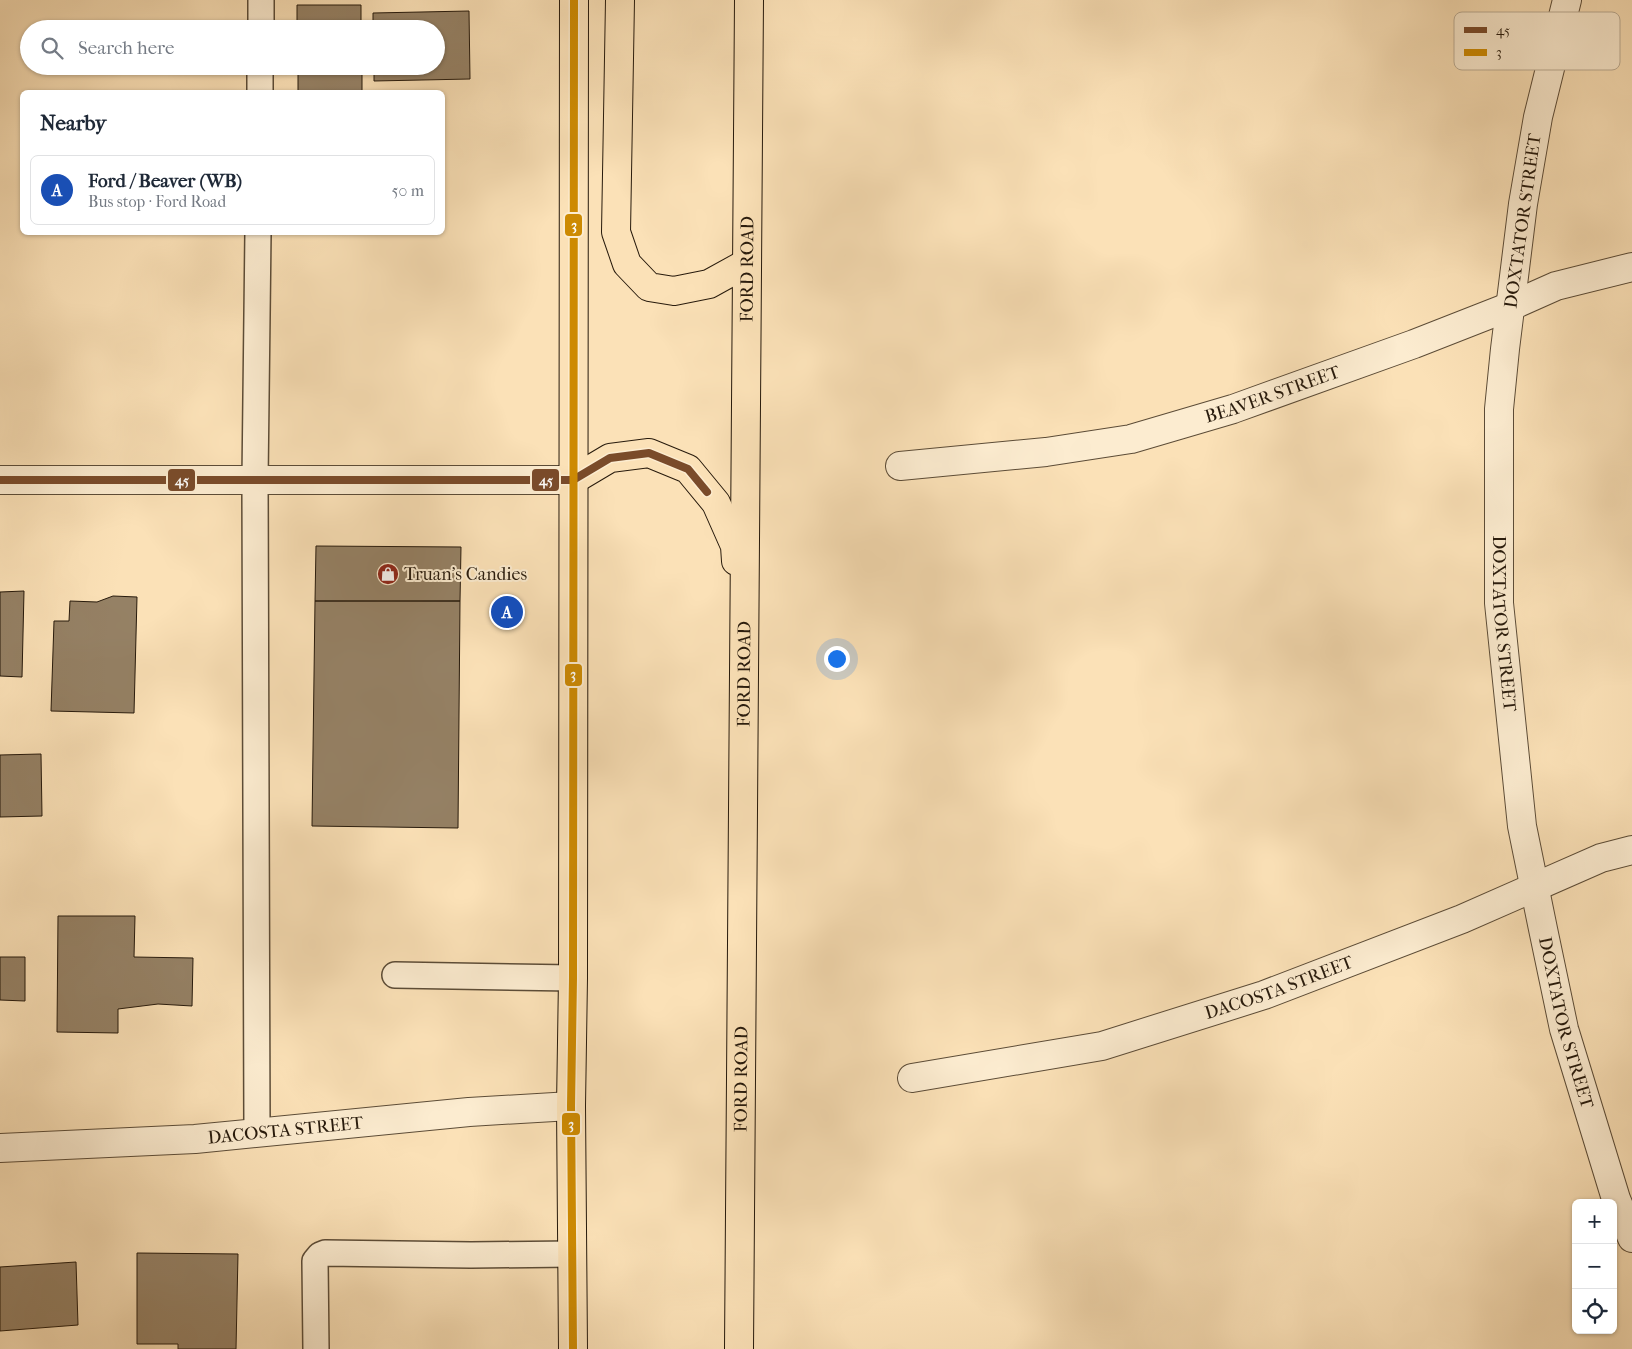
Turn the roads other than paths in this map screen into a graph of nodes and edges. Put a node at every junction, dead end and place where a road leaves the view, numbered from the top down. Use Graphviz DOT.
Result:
graph roads {
  1 [pos="261,0"];
  2 [pos="574,0"];
  3 [pos="620,0"];
  4 [pos="748,0"];
  5 [pos="261,20"];
  6 [pos="1550,70"];
  7 [pos="260,75"];
  8 [pos="260,90"];
  9 [pos="258,235"];
  10 [pos="747,264"];
  11 [pos="1632,267"];
  12 [pos="1511,306"];
  13 [pos="900,466"];
  14 [pos="0,480"];
  15 [pos="255,480"];
  16 [pos="573,480"];
  17 [pos="744,640"];
  18 [pos="1632,850"];
  19 [pos="1534,888"];
  20 [pos="395,975"];
  21 [pos="573,978"];
  22 [pos="912,1078"];
  23 [pos="571,1106"];
  24 [pos="257,1133"];
  25 [pos="0,1148"];
  26 [pos="1632,1238"];
  27 [pos="573,1254"];
  28 [pos="316,1349"];
  29 [pos="573,1349"];
  30 [pos="739,1349"];
  1 -- 5 [label="lane"];
  2 -- 16 [label="main road"];
  3 -- 10 [label="main road"];
  4 -- 10 [label="main road, FORD ROAD"];
  6 -- 12 [label="street, DOXTATOR STREET"];
  7 -- 8 [label="lane"];
  9 -- 15 [label="lane"];
  10 -- 17 [label="main road, FORD ROAD"];
  11 -- 12 [label="street, BEAVER STREET"];
  12 -- 13 [label="street, BEAVER STREET"];
  12 -- 19 [label="street, DOXTATOR STREET"];
  14 -- 15 [label="street"];
  15 -- 16 [label="street"];
  15 -- 24 [label="lane"];
  16 -- 17 [label="main road"];
  16 -- 21 [label="main road"];
  17 -- 30 [label="main road, FORD ROAD"];
  18 -- 19 [label="street, DACOSTA STREET"];
  19 -- 22 [label="street, DACOSTA STREET"];
  19 -- 26 [label="street, DOXTATOR STREET"];
  20 -- 21 [label="lane"];
  21 -- 23 [label="main road"];
  23 -- 24 [label="street, DACOSTA STREET"];
  23 -- 27 [label="main road"];
  24 -- 25 [label="street, DACOSTA STREET"];
  27 -- 28 [label="lane"];
  27 -- 29 [label="main road"];
}
